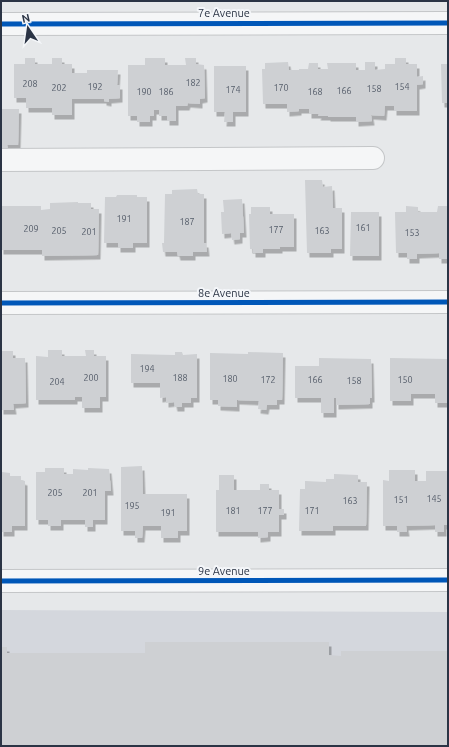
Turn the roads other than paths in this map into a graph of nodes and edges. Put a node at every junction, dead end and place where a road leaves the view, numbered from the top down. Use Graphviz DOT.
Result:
graph roads {
  1 [pos="448,23"];
  2 [pos="1,24"];
  3 [pos="373,158"];
  4 [pos="1,160"];
  5 [pos="448,302"];
  6 [pos="1,304"];
  7 [pos="448,580"];
  8 [pos="1,581"];
  1 -- 2 [label="street, 7e Avenue"];
  3 -- 4 [label="street"];
  5 -- 6 [label="street, 8e Avenue"];
  7 -- 8 [label="street, 9e Avenue"];
}
